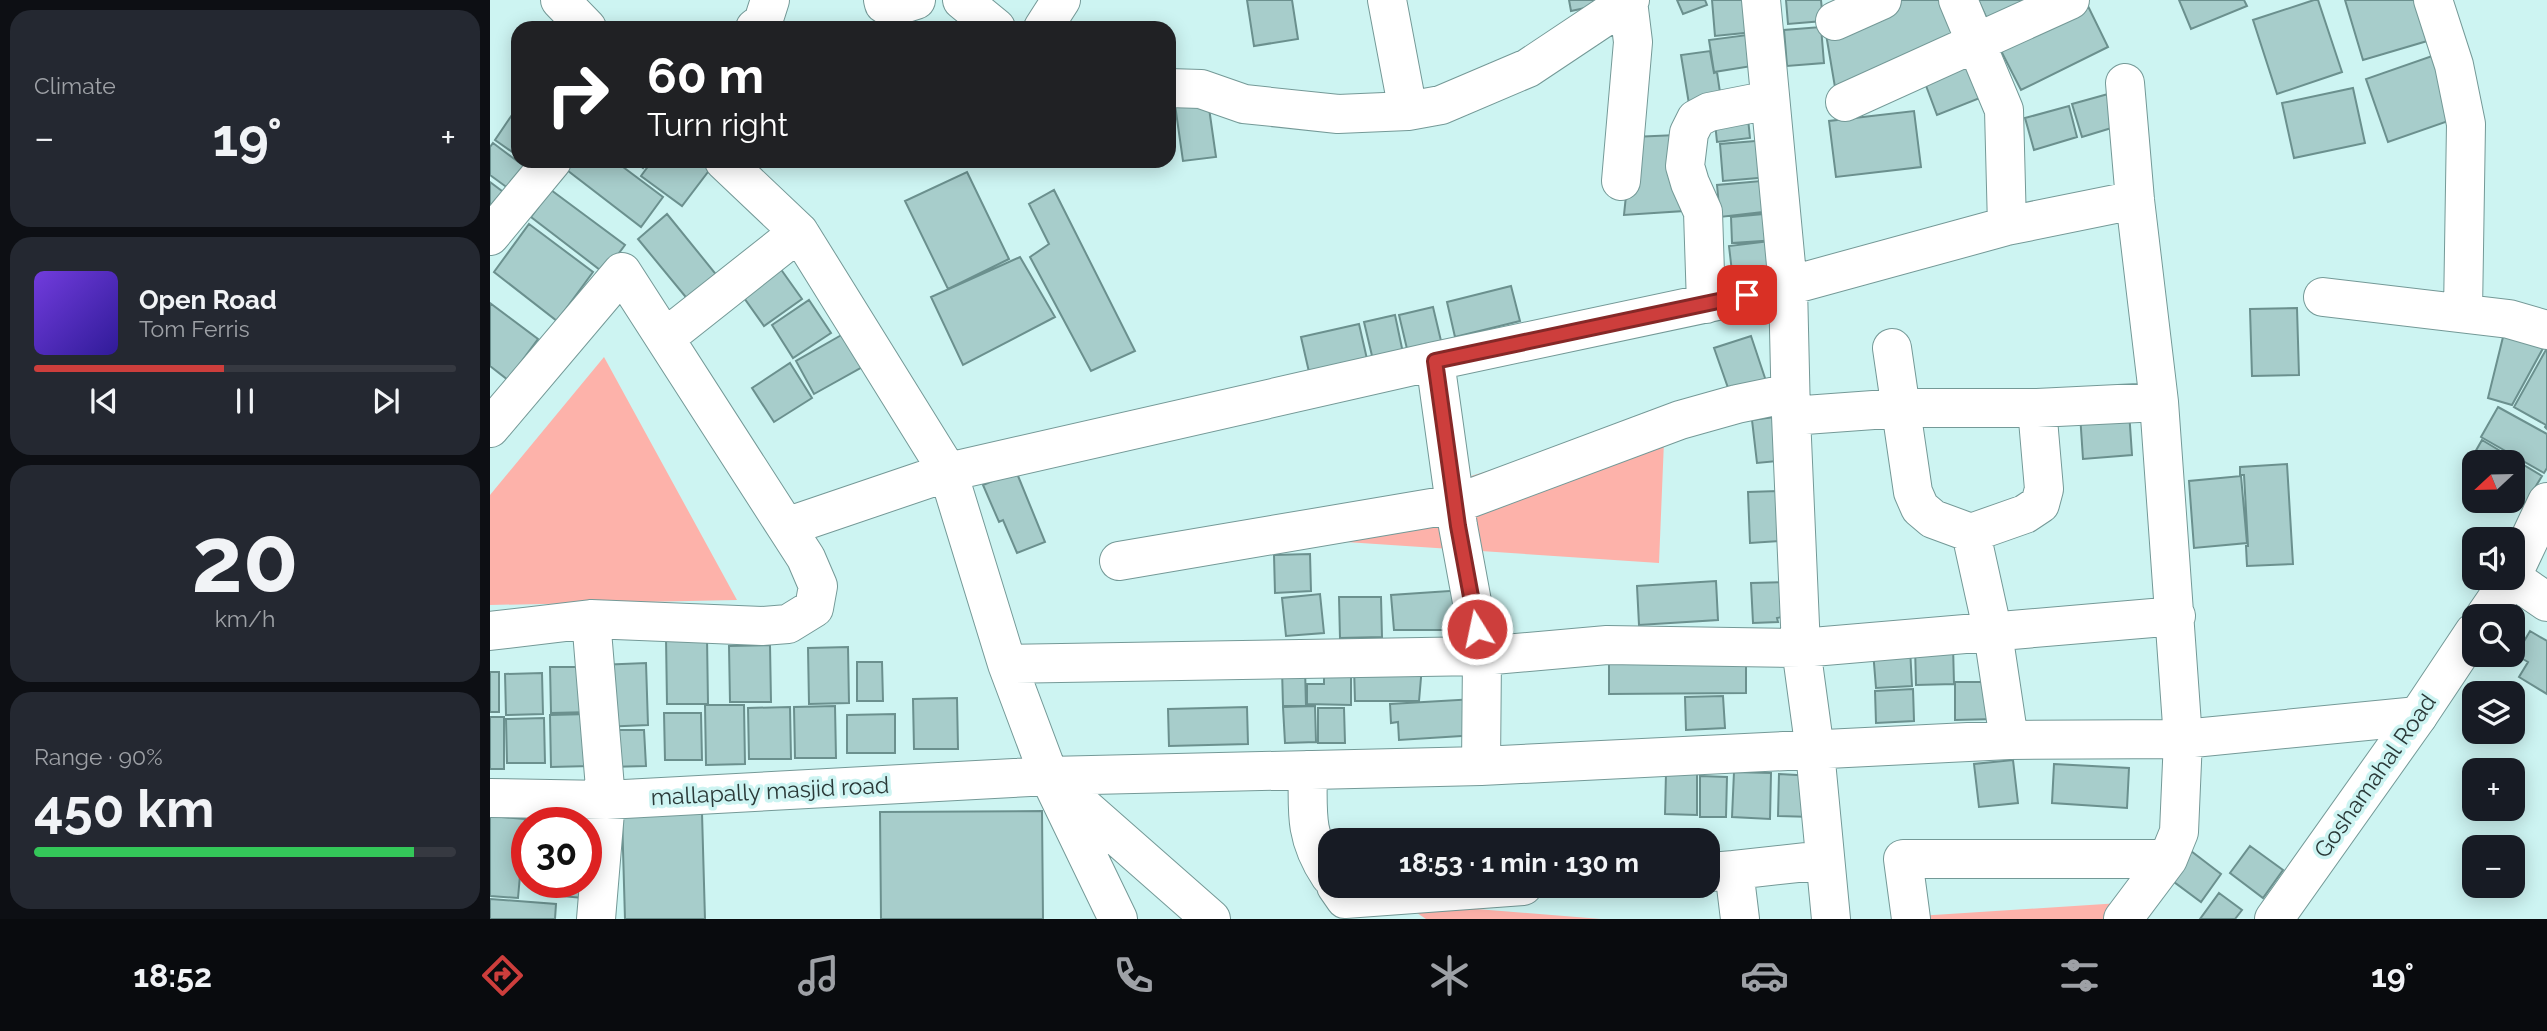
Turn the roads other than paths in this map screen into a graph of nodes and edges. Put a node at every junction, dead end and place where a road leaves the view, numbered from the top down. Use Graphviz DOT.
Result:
graph roads {
  1 [pos="560,0"];
  2 [pos="883,0"];
  3 [pos="916,0"];
  4 [pos="962,0"];
  5 [pos="1061,0"];
  6 [pos="1387,0"];
  7 [pos="1761,0"];
  8 [pos="1882,0"];
  9 [pos="1958,0"];
  10 [pos="2070,0"];
  11 [pos="2433,0"];
  12 [pos="1629,1"];
  13 [pos="580,21"];
  14 [pos="988,21"];
  15 [pos="1048,21"];
  16 [pos="1835,21"];
  17 [pos="1977,43"];
  18 [pos="2125,83"];
  19 [pos="1176,88"];
  20 [pos="1770,100"];
  21 [pos="1845,102"];
  22 [pos="1408,111"];
  23 [pos="546,168"];
  24 [pos="731,168"];
  25 [pos="1621,181"];
  26 [pos="2135,200"];
  27 [pos="2007,226"];
  28 [pos="799,232"];
  29 [pos="490,236"];
  30 [pos="1788,286"];
  31 [pos="2323,297"];
  32 [pos="1706,304"];
  33 [pos="2463,312"];
  34 [pos="2547,330"];
  35 [pos="665,338"];
  36 [pos="1892,348"];
  37 [pos="1435,361"];
  38 [pos="2159,402"];
  39 [pos="1791,405"];
  40 [pos="1901,408"];
  41 [pos="2037,408"];
  42 [pos="490,428"];
  43 [pos="948,471"];
  44 [pos="2547,502"];
  45 [pos="1455,504"];
  46 [pos="786,527"];
  47 [pos="1971,533"];
  48 [pos="2525,549"];
  49 [pos="1119,561"];
  50 [pos="2525,586"];
  51 [pos="2547,602"];
  52 [pos="2176,616"];
  53 [pos="591,619"];
  54 [pos="490,631"];
  55 [pos="1993,633"];
  56 [pos="1801,648"];
  57 [pos="2462,650"];
  58 [pos="1482,656"];
  59 [pos="1007,664"];
  60 [pos="2418,716"];
  61 [pos="2183,739"];
  62 [pos="2009,740"];
  63 [pos="1815,751"];
  64 [pos="1481,766"];
  65 [pos="1308,770"];
  66 [pos="1049,776"];
  67 [pos="490,798"];
  68 [pos="606,800"];
  69 [pos="1318,858"];
  70 [pos="2168,859"];
  71 [pos="1825,860"];
  72 [pos="1721,871"];
  73 [pos="1351,898"];
  74 [pos="596,919"];
  75 [pos="1118,919"];
  76 [pos="1210,919"];
  77 [pos="1377,919"];
  78 [pos="1740,919"];
  79 [pos="1831,919"];
  80 [pos="1911,919"];
  81 [pos="2123,919"];
  82 [pos="2274,919"];
  1 -- 13 [label="street"];
  2 -- 3 [label="street"];
  4 -- 14 [label="street"];
  5 -- 15 [label="street"];
  6 -- 22 [label="street"];
  7 -- 20 [label="street"];
  8 -- 16 [label="street"];
  9 -- 17 [label="street"];
  10 -- 17 [label="street"];
  11 -- 33 [label="street"];
  12 -- 22 [label="street"];
  12 -- 25 [label="street"];
  17 -- 21 [label="street"];
  17 -- 27 [label="street"];
  18 -- 26 [label="street"];
  19 -- 22 [label="street"];
  20 -- 30 [label="street"];
  20 -- 32 [label="street"];
  23 -- 29 [label="street"];
  24 -- 28 [label="street"];
  26 -- 27 [label="street"];
  26 -- 38 [label="street"];
  27 -- 30 [label="street"];
  28 -- 35 [label="street"];
  28 -- 43 [label="street"];
  30 -- 32 [label="street"];
  30 -- 39 [label="street"];
  31 -- 33 [label="street"];
  32 -- 37 [label="street"];
  33 -- 34 [label="street"];
  35 -- 42 [label="street"];
  35 -- 46 [label="street"];
  36 -- 40 [label="street"];
  37 -- 43 [label="street"];
  37 -- 45 [label="street"];
  38 -- 41 [label="street"];
  38 -- 52 [label="street"];
  39 -- 40 [label="street"];
  39 -- 45 [label="street"];
  39 -- 56 [label="street"];
  40 -- 41 [label="street"];
  40 -- 47 [label="street"];
  41 -- 47 [label="street"];
  43 -- 46 [label="street"];
  43 -- 59 [label="street"];
  44 -- 48 [label="street"];
  45 -- 49 [label="street"];
  45 -- 58 [label="street"];
  46 -- 53 [label="street"];
  47 -- 55 [label="street"];
  50 -- 51 [label="street"];
  52 -- 55 [label="street"];
  52 -- 61 [label="street"];
  53 -- 54 [label="street"];
  53 -- 68 [label="street"];
  55 -- 56 [label="street"];
  55 -- 62 [label="street"];
  56 -- 58 [label="street"];
  56 -- 63 [label="street"];
  57 -- 60 [label="street, Goshamahal Road"];
  58 -- 59 [label="street"];
  58 -- 64 [label="street"];
  59 -- 66 [label="street"];
  60 -- 61 [label="street, mallapally masjid road"];
  60 -- 82 [label="street, Goshamahal Road"];
  61 -- 62 [label="street, mallapally masjid road"];
  61 -- 70 [label="street"];
  62 -- 63 [label="street, mallapally masjid road"];
  63 -- 64 [label="street, mallapally masjid road"];
  63 -- 71 [label="street"];
  64 -- 65 [label="street, mallapally masjid road"];
  65 -- 66 [label="street, mallapally masjid road"];
  65 -- 69 [label="street"];
  66 -- 68 [label="street, mallapally masjid road"];
  66 -- 75 [label="street"];
  66 -- 76 [label="street"];
  67 -- 68 [label="street, mallapally masjid road"];
  68 -- 74 [label="street"];
  70 -- 80 [label="street"];
  70 -- 81 [label="street"];
  71 -- 72 [label="street"];
  71 -- 79 [label="street"];
  72 -- 78 [label="street"];
  73 -- 77 [label="street"];
}
